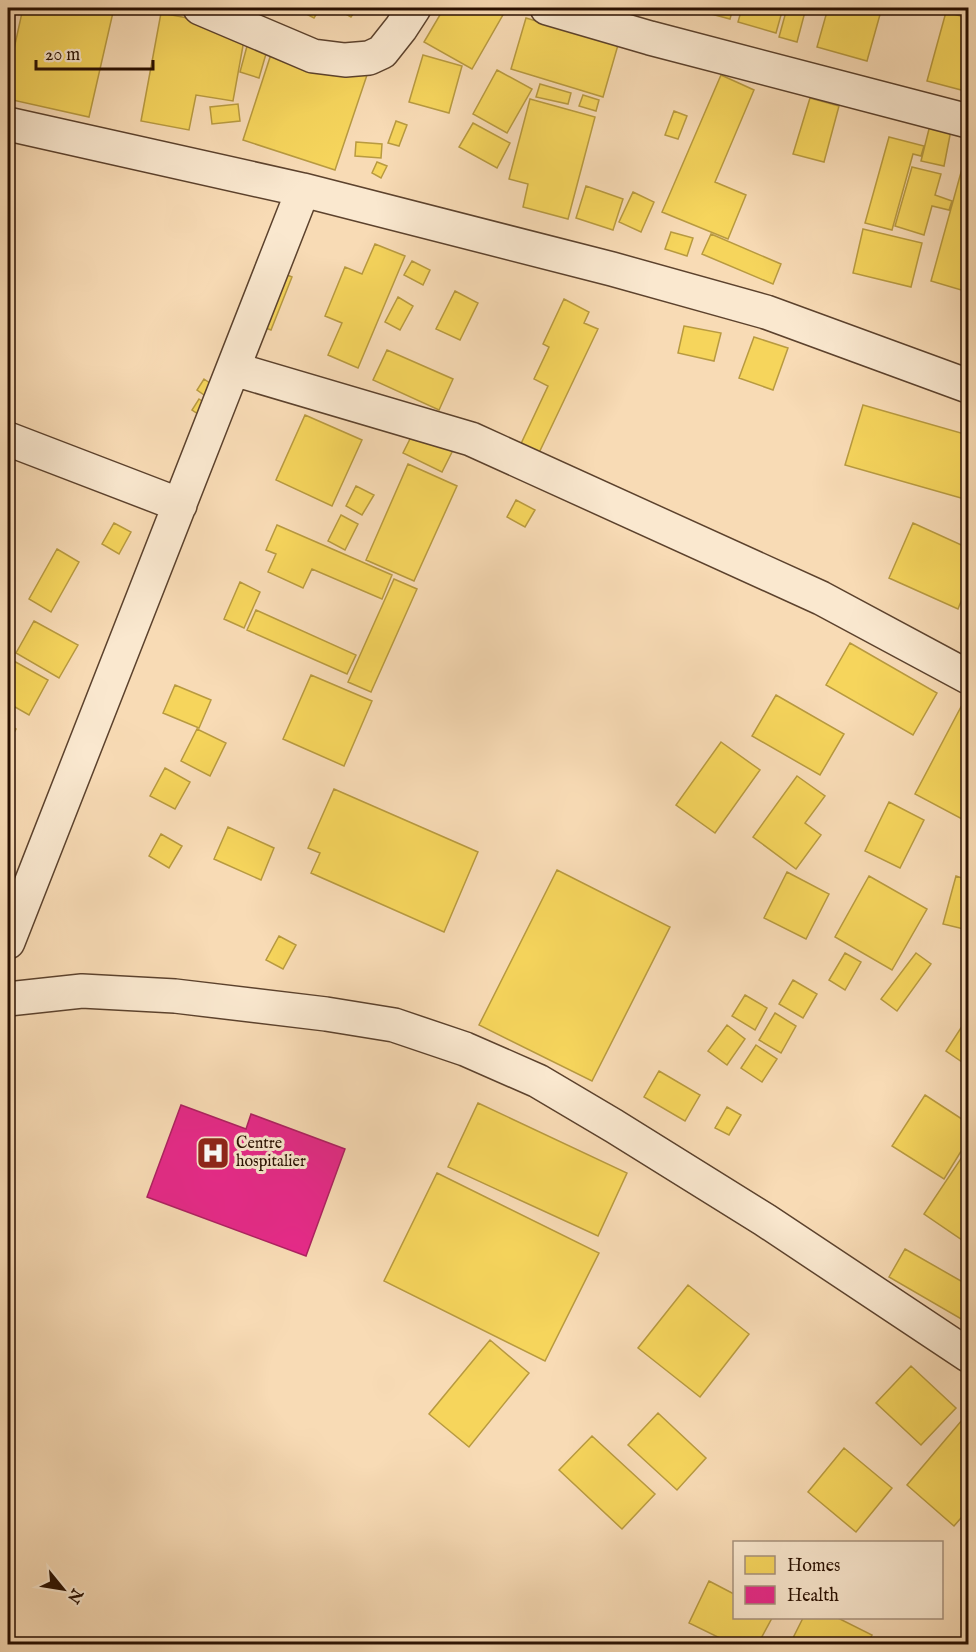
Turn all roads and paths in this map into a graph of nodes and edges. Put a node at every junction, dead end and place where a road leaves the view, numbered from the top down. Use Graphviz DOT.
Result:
graph roads {
  1 [pos="200,8"];
  2 [pos="414,8"];
  3 [pos="547,8"];
  4 [pos="969,120"];
  5 [pos="8,124"];
  6 [pos="303,190"];
  7 [pos="234,369"];
  8 [pos="969,386"];
  9 [pos="8,439"];
  10 [pos="180,505"];
  11 [pos="969,677"];
  12 [pos="8,942"];
  13 [pos="8,999"];
  14 [pos="969,1355"];
  1 -- 2 [label="street"];
  3 -- 4 [label="street"];
  5 -- 6 [label="street"];
  6 -- 7 [label="street"];
  6 -- 8 [label="street"];
  7 -- 10 [label="street"];
  7 -- 11 [label="street"];
  9 -- 10 [label="street"];
  10 -- 12 [label="street"];
  13 -- 14 [label="street"];
}
